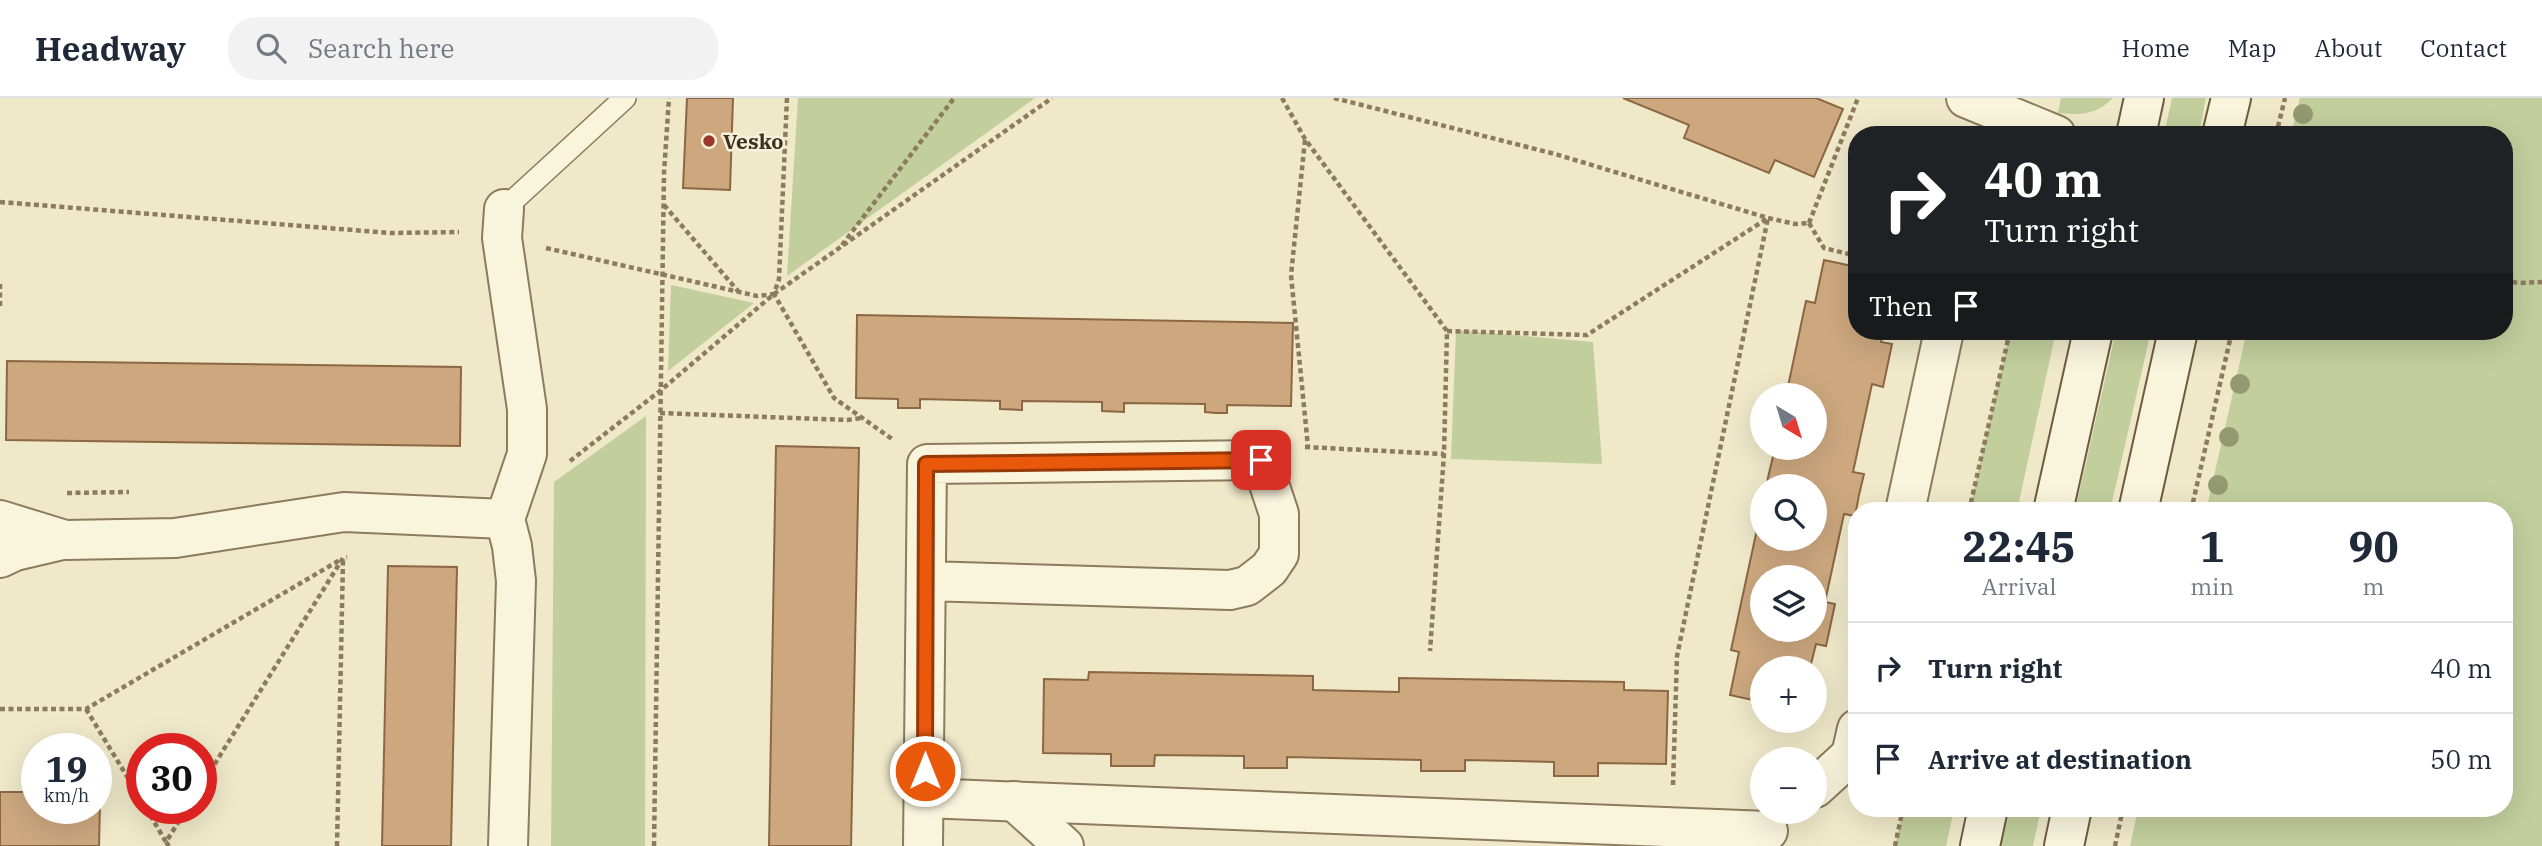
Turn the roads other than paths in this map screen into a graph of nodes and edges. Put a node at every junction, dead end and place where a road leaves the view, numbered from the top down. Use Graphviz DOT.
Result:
graph roads {
  1 [pos="625,98"];
  2 [pos="2144,98"];
  3 [pos="2231,98"];
  4 [pos="1988,110"];
  5 [pos="2032,126"];
  6 [pos="2138,126"];
  7 [pos="2224,126"];
  8 [pos="503,224"];
  9 [pos="1942,340"];
  10 [pos="2091,340"];
  11 [pos="2176,340"];
  12 [pos="1907,502"];
  13 [pos="2055,502"];
  14 [pos="2140,502"];
  15 [pos="505,519"];
  16 [pos="0,520"];
  17 [pos="65,540"];
  18 [pos="0,558"];
  19 [pos="926,582"];
  20 [pos="1848,758"];
  21 [pos="1827,777"];
  22 [pos="925,798"];
  23 [pos="1014,802"];
  24 [pos="1986,817"];
  25 [pos="2070,817"];
  26 [pos="1412,818"];
  27 [pos="1769,830"];
  28 [pos="1569,835"];
  29 [pos="508,846"];
  30 [pos="923,846"];
  31 [pos="1064,846"];
  32 [pos="1384,846"];
  33 [pos="1980,846"];
  34 [pos="2064,846"];
  1 -- 8 [label="lane"];
  2 -- 6 [label="street"];
  3 -- 7 [label="street"];
  4 -- 5 [label="street"];
  8 -- 15 [label="street"];
  9 -- 12 [label="street"];
  10 -- 13 [label="street"];
  11 -- 14 [label="street"];
  15 -- 17 [label="street"];
  15 -- 29 [label="street"];
  16 -- 17 [label="street"];
  17 -- 18 [label="street"];
  19 -- 19 [label="street"];
  19 -- 22 [label="street"];
  20 -- 21 [label="street"];
  22 -- 23 [label="street"];
  22 -- 30 [label="street"];
  23 -- 26 [label="street"];
  23 -- 31 [label="street"];
  24 -- 33 [label="street"];
  25 -- 34 [label="street"];
  26 -- 28 [label="street"];
  26 -- 32 [label="street"];
  27 -- 28 [label="street"];
}
